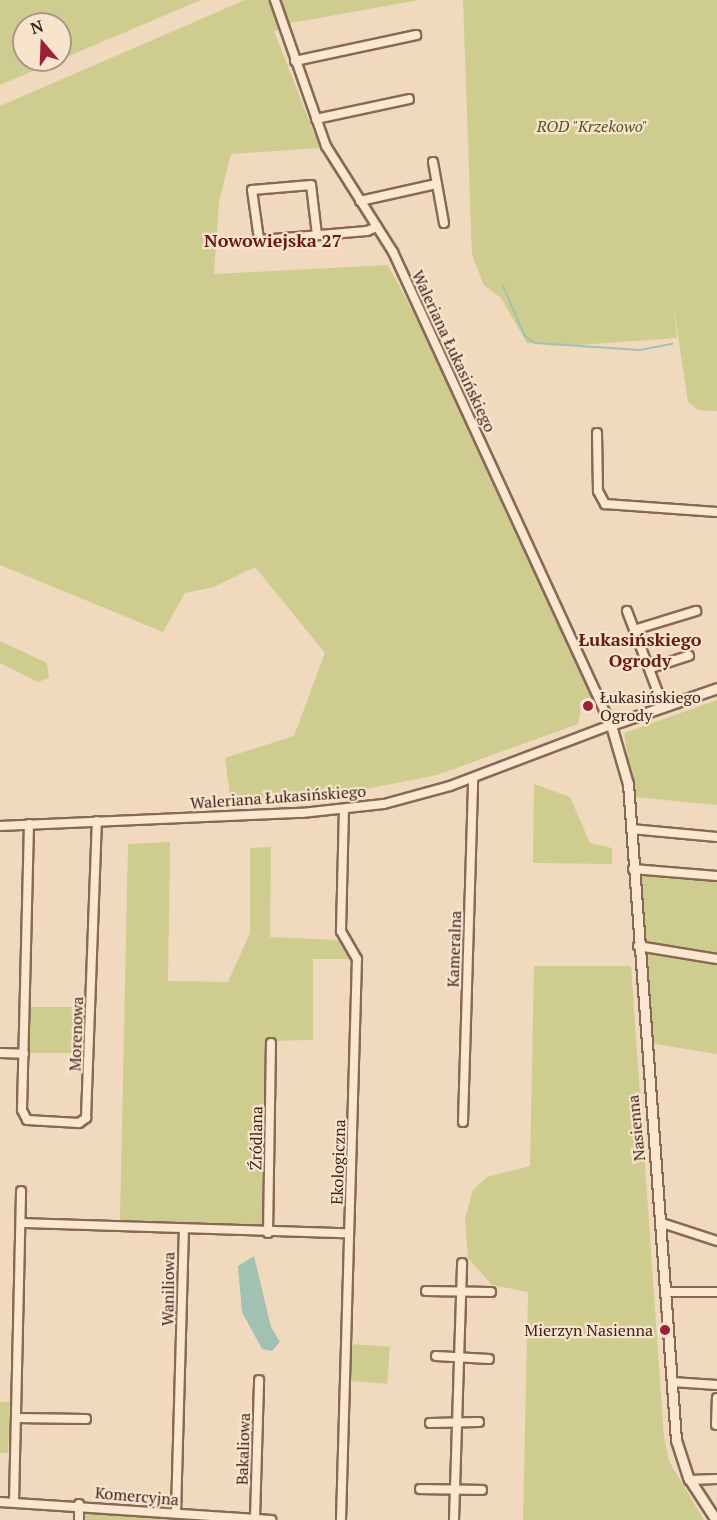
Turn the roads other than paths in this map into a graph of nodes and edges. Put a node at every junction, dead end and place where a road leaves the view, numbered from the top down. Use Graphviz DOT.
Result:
graph roads {
  1 [pos="275,0"];
  2 [pos="416,35"];
  3 [pos="295,61"];
  4 [pos="409,99"];
  5 [pos="316,119"];
  6 [pos="432,162"];
  7 [pos="436,184"];
  8 [pos="360,201"];
  9 [pos="444,223"];
  10 [pos="377,227"];
  11 [pos="317,235"];
  12 [pos="597,433"];
  13 [pos="717,512"];
  14 [pos="627,611"];
  15 [pos="696,611"];
  16 [pos="637,629"];
  17 [pos="689,656"];
  18 [pos="651,668"];
  19 [pos="717,688"];
  20 [pos="663,706"];
  21 [pos="611,725"];
  22 [pos="473,778"];
  23 [pos="344,810"];
  24 [pos="97,821"];
  25 [pos="29,824"];
  26 [pos="0,826"];
  27 [pos="631,829"];
  28 [pos="717,837"];
  29 [pos="633,869"];
  30 [pos="717,876"];
  31 [pos="639,946"];
  32 [pos="717,958"];
  33 [pos="271,1042"];
  34 [pos="0,1053"];
  35 [pos="24,1054"];
  36 [pos="463,1122"];
  37 [pos="21,1191"];
  38 [pos="22,1223"];
  39 [pos="662,1223"];
  40 [pos="184,1232"];
  41 [pos="268,1233"];
  42 [pos="349,1233"];
  43 [pos="717,1241"];
  44 [pos="462,1263"];
  45 [pos="426,1290"];
  46 [pos="461,1291"];
  47 [pos="491,1292"];
  48 [pos="667,1292"];
  49 [pos="717,1292"];
  50 [pos="436,1356"];
  51 [pos="459,1358"];
  52 [pos="489,1359"];
  53 [pos="259,1380"];
  54 [pos="672,1382"];
  55 [pos="717,1385"];
  56 [pos="717,1398"];
  57 [pos="16,1418"];
  58 [pos="86,1419"];
  59 [pos="457,1422"];
  60 [pos="479,1422"];
  61 [pos="429,1423"];
  62 [pos="716,1425"];
  63 [pos="717,1479"];
  64 [pos="689,1480"];
  65 [pos="420,1489"];
  66 [pos="455,1490"];
  67 [pos="482,1490"];
  68 [pos="0,1502"];
  69 [pos="14,1502"];
  70 [pos="79,1504"];
  71 [pos="176,1513"];
  72 [pos="255,1518"];
  73 [pos="79,1520"];
  74 [pos="271,1520"];
  75 [pos="341,1520"];
  76 [pos="454,1520"];
  77 [pos="716,1520"];
  1 -- 3 [label="street, Waleriana Łukasińskiego"];
  2 -- 3 [label="street"];
  3 -- 5 [label="street, Waleriana Łukasińskiego"];
  4 -- 5 [label="street"];
  5 -- 8 [label="street, Waleriana Łukasińskiego"];
  6 -- 7 [label="street"];
  7 -- 8 [label="street"];
  7 -- 9 [label="street"];
  8 -- 10 [label="street, Waleriana Łukasińskiego"];
  10 -- 11 [label="street"];
  10 -- 21 [label="street, Waleriana Łukasińskiego"];
  11 -- 11 [label="street"];
  12 -- 13 [label="street"];
  14 -- 16 [label="street"];
  15 -- 16 [label="street"];
  16 -- 18 [label="street"];
  17 -- 18 [label="street"];
  18 -- 20 [label="street"];
  19 -- 20 [label="street, Waleriana Łukasińskiego"];
  20 -- 21 [label="street, Waleriana Łukasińskiego"];
  21 -- 22 [label="street, Waleriana Łukasińskiego"];
  21 -- 27 [label="street, Nasienna"];
  22 -- 23 [label="street, Waleriana Łukasińskiego"];
  22 -- 36 [label="street, Kameralna"];
  23 -- 24 [label="street, Waleriana Łukasińskiego"];
  23 -- 42 [label="street, Ekologiczna"];
  24 -- 25 [label="street, Waleriana Łukasińskiego"];
  24 -- 35 [label="street, Morenowa"];
  25 -- 26 [label="street, Waleriana Łukasińskiego"];
  25 -- 35 [label="street, Morenowa"];
  27 -- 28 [label="street"];
  27 -- 29 [label="street, Nasienna"];
  29 -- 30 [label="street"];
  29 -- 31 [label="street, Nasienna"];
  31 -- 32 [label="street"];
  31 -- 39 [label="street, Nasienna"];
  33 -- 41 [label="street, Źródlana"];
  34 -- 35 [label="street"];
  37 -- 38 [label="street"];
  38 -- 40 [label="street"];
  38 -- 57 [label="street"];
  39 -- 43 [label="street"];
  39 -- 48 [label="street, Nasienna"];
  40 -- 41 [label="street, Waniliowa"];
  40 -- 71 [label="street, Waniliowa"];
  41 -- 42 [label="street, Waniliowa"];
  42 -- 75 [label="street, Ekologiczna"];
  44 -- 46 [label="street"];
  45 -- 46 [label="street"];
  46 -- 47 [label="street"];
  46 -- 51 [label="street"];
  48 -- 49 [label="street"];
  48 -- 54 [label="street, Nasienna"];
  50 -- 51 [label="street"];
  51 -- 52 [label="street"];
  51 -- 59 [label="street"];
  53 -- 72 [label="street, Bakaliowa"];
  54 -- 55 [label="street"];
  54 -- 64 [label="street, Nasienna"];
  56 -- 62 [label="street"];
  57 -- 58 [label="street"];
  57 -- 69 [label="street"];
  59 -- 60 [label="street"];
  59 -- 61 [label="street"];
  59 -- 66 [label="street"];
  63 -- 64 [label="street"];
  64 -- 77 [label="street, Nasienna"];
  65 -- 66 [label="street"];
  66 -- 67 [label="street"];
  66 -- 76 [label="street"];
  68 -- 69 [label="street, Komercyjna"];
  69 -- 70 [label="street, Komercyjna"];
  70 -- 71 [label="street, Komercyjna"];
  70 -- 73 [label="street"];
  71 -- 72 [label="street, Komercyjna"];
  72 -- 74 [label="street, Komercyjna"];
}
